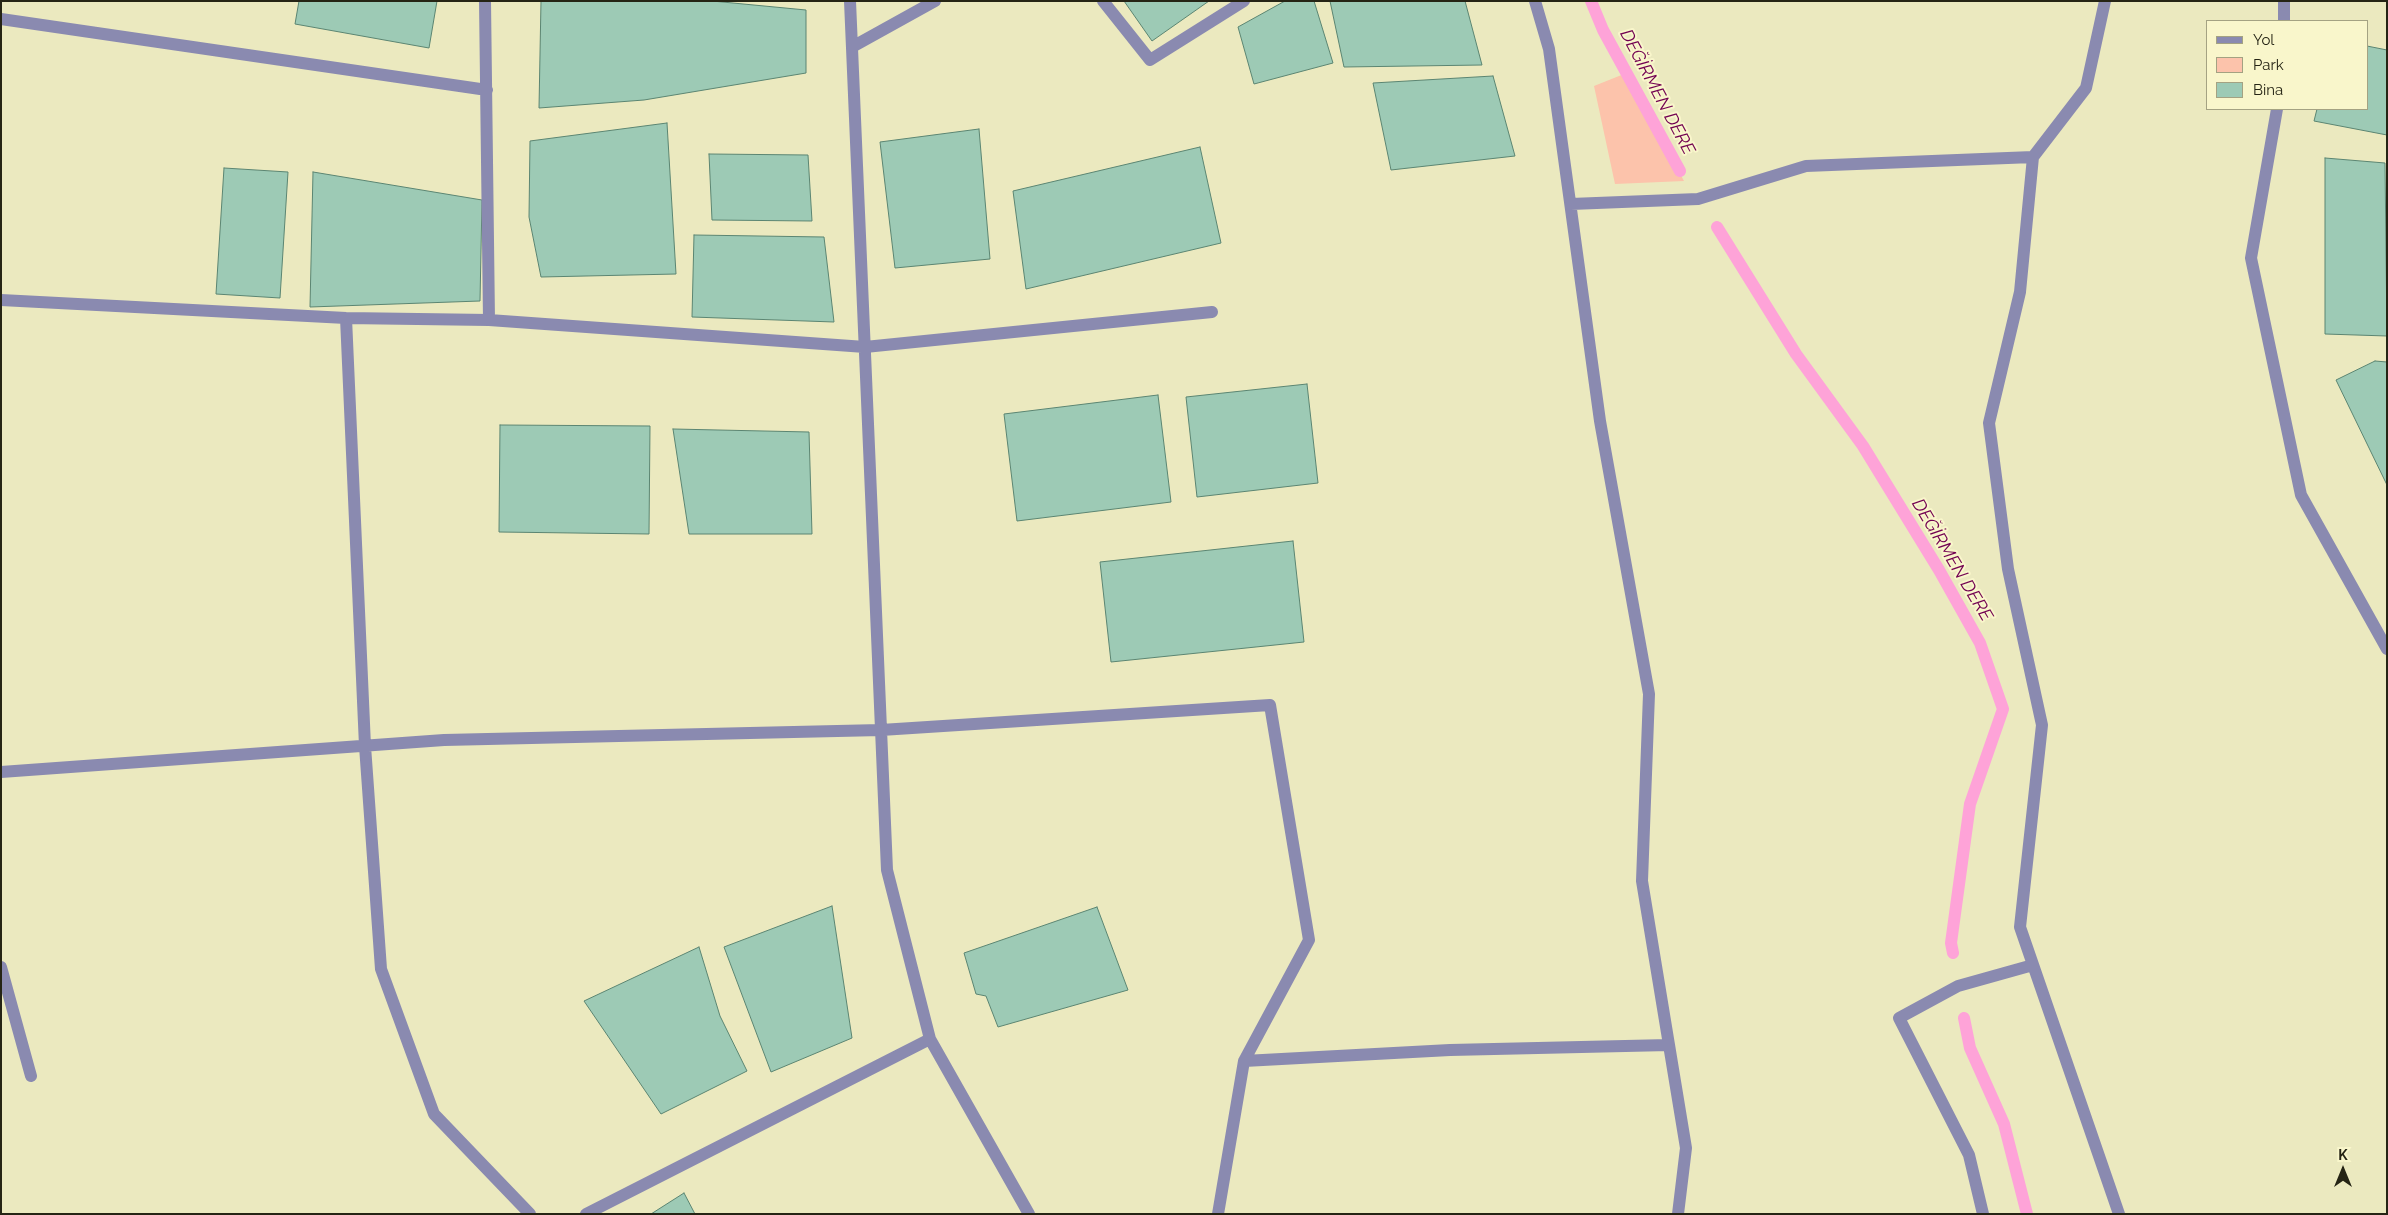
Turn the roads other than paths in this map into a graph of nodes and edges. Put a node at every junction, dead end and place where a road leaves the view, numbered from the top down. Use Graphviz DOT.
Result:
graph roads {
  1 [pos="485,1"];
  2 [pos="850,1"];
  3 [pos="935,1"];
  4 [pos="1103,1"];
  5 [pos="1244,1"];
  6 [pos="1535,1"];
  7 [pos="2104,1"];
  8 [pos="2284,1"];
  9 [pos="1,18"];
  10 [pos="2284,20"];
  11 [pos="852,47"];
  12 [pos="487,90"];
  13 [pos="2277,110"];
  14 [pos="2033,156"];
  15 [pos="1571,204"];
  16 [pos="1,300"];
  17 [pos="1212,312"];
  18 [pos="346,318"];
  19 [pos="489,320"];
  20 [pos="865,347"];
  21 [pos="2387,649"];
  22 [pos="882,730"];
  23 [pos="365,746"];
  24 [pos="1,772"];
  25 [pos="2033,965"];
  26 [pos="1,967"];
  27 [pos="930,1039"];
  28 [pos="1669,1045"];
  29 [pos="1244,1061"];
  30 [pos="32,1076"];
  31 [pos="530,1214"];
  32 [pos="586,1214"];
  33 [pos="1029,1214"];
  34 [pos="1218,1214"];
  35 [pos="1678,1214"];
  36 [pos="1983,1214"];
  37 [pos="2119,1214"];
  1 -- 12 [label="street"];
  2 -- 11 [label="street"];
  3 -- 11 [label="street"];
  4 -- 5 [label="street"];
  6 -- 15 [label="street"];
  7 -- 14 [label="street"];
  8 -- 10 [label="street"];
  9 -- 12 [label="street"];
  11 -- 20 [label="street"];
  12 -- 19 [label="street"];
  13 -- 21 [label="street"];
  14 -- 15 [label="street"];
  14 -- 25 [label="street"];
  15 -- 28 [label="street"];
  16 -- 18 [label="street"];
  17 -- 20 [label="street"];
  18 -- 19 [label="street"];
  18 -- 23 [label="street"];
  19 -- 20 [label="street"];
  20 -- 22 [label="street"];
  22 -- 23 [label="street"];
  22 -- 27 [label="street"];
  22 -- 29 [label="street"];
  23 -- 24 [label="street"];
  23 -- 31 [label="street"];
  25 -- 36 [label="street"];
  25 -- 37 [label="street"];
  26 -- 30 [label="street"];
  27 -- 32 [label="street"];
  27 -- 33 [label="street"];
  28 -- 29 [label="street"];
  28 -- 35 [label="street"];
  29 -- 34 [label="street"];
}
